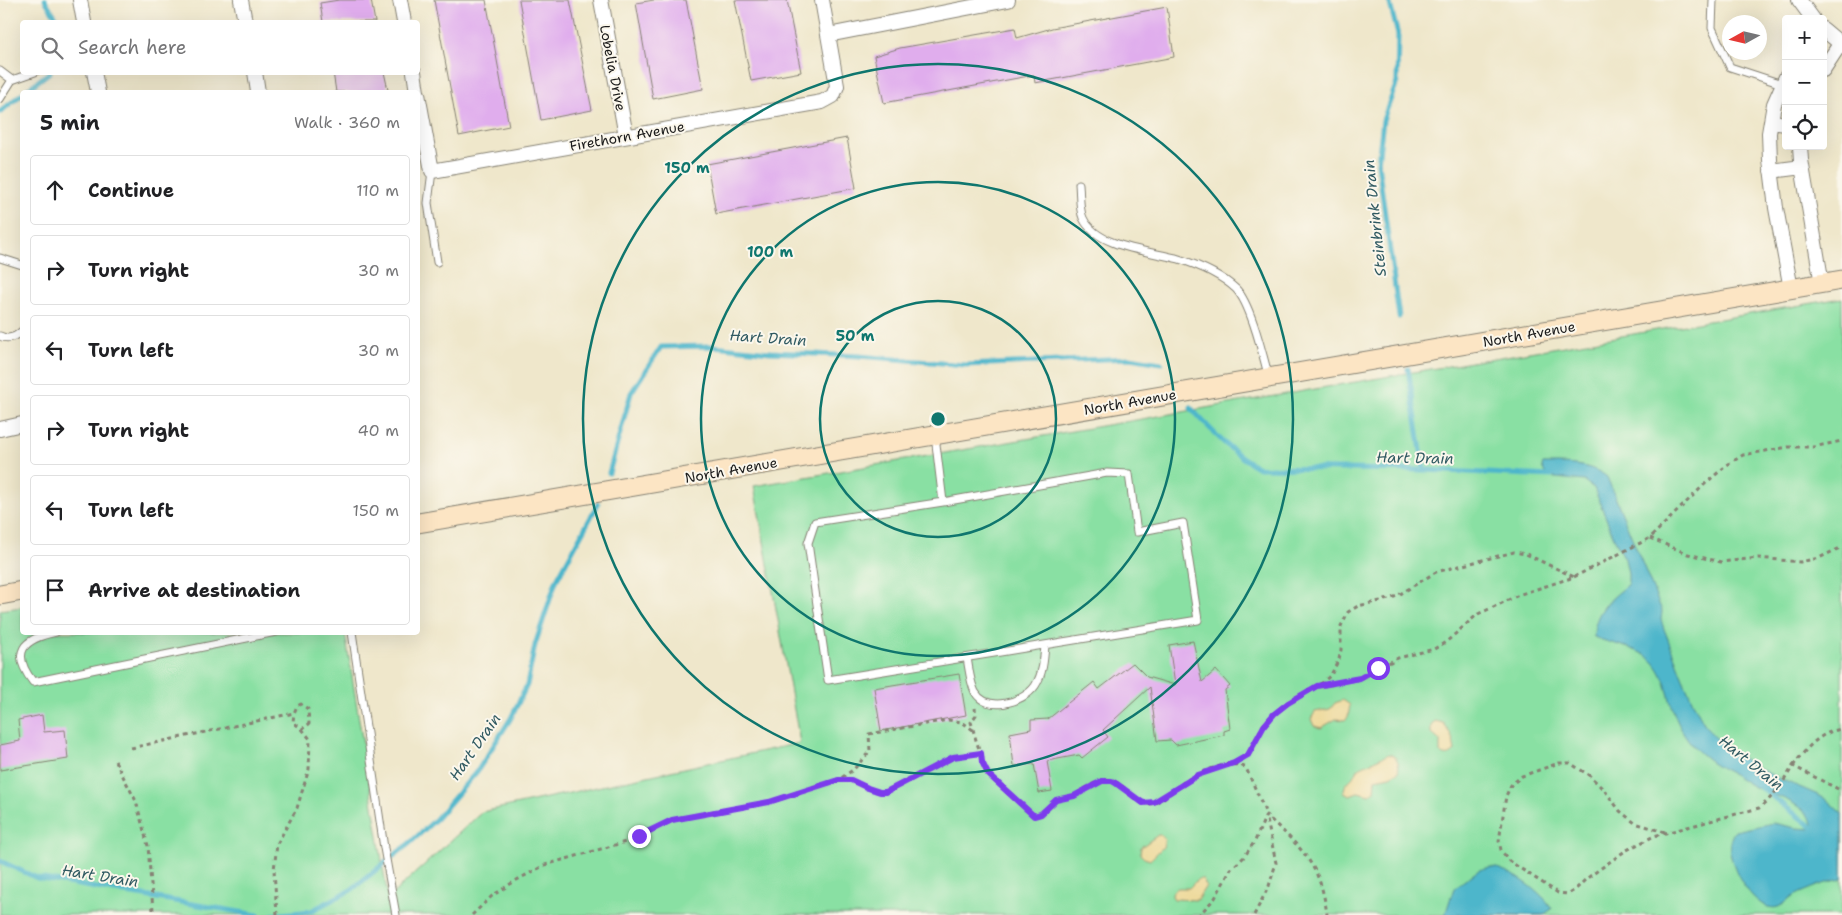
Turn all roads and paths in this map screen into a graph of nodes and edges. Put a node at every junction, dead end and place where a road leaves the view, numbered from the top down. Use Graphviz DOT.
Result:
graph roads {
  1 [pos="80,0"];
  2 [pos="241,0"];
  3 [pos="400,0"];
  4 [pos="601,0"];
  5 [pos="822,0"];
  6 [pos="1008,0"];
  7 [pos="1714,0"];
  8 [pos="1799,0"];
  9 [pos="1810,15"];
  10 [pos="84,20"];
  11 [pos="245,20"];
  12 [pos="404,20"];
  13 [pos="1827,32"];
  14 [pos="828,35"];
  15 [pos="1841,44"];
  16 [pos="1827,64"];
  17 [pos="0,71"];
  18 [pos="26,75"];
  19 [pos="95,75"];
  20 [pos="255,75"];
  21 [pos="414,75"];
  22 [pos="12,80"];
  23 [pos="1782,81"];
  24 [pos="1782,88"];
  25 [pos="98,90"];
  26 [pos="258,90"];
  27 [pos="417,90"];
  28 [pos="0,99"];
  29 [pos="420,109"];
  30 [pos="1770,122"];
  31 [pos="1782,124"];
  32 [pos="626,136"];
  33 [pos="1800,150"];
  34 [pos="1802,167"];
  35 [pos="432,171"];
  36 [pos="1771,171"];
  37 [pos="1079,184"];
  38 [pos="0,258"];
  39 [pos="437,262"];
  40 [pos="20,263"];
  41 [pos="1842,280"];
  42 [pos="1822,284"];
  43 [pos="1791,289"];
  44 [pos="20,333"];
  45 [pos="0,336"];
  46 [pos="1270,378"];
  47 [pos="20,424"];
  48 [pos="0,429"];
  49 [pos="935,435"];
  50 [pos="1842,440"];
  51 [pos="943,502"];
  52 [pos="420,524"];
  53 [pos="1650,538"];
  54 [pos="1842,547"];
  55 [pos="1574,577"];
  56 [pos="20,591"];
  57 [pos="0,595"];
  58 [pos="36,635"];
  59 [pos="261,635"];
  60 [pos="352,635"];
  61 [pos="1045,645"];
  62 [pos="967,658"];
  63 [pos="1317,686"];
  64 [pos="974,690"];
  65 [pos="294,713"];
  66 [pos="302,729"];
  67 [pos="1842,729"];
  68 [pos="973,730"];
  69 [pos="131,748"];
  70 [pos="981,753"];
  71 [pos="115,761"];
  72 [pos="1234,763"];
  73 [pos="1793,766"];
  74 [pos="838,780"];
  75 [pos="1842,791"];
  76 [pos="1266,815"];
  77 [pos="1665,832"];
  78 [pos="152,907"];
  79 [pos="277,915"];
  80 [pos="396,915"];
  81 [pos="472,915"];
  82 [pos="1199,915"];
  83 [pos="1254,915"];
  84 [pos="1327,915"];
  1 -- 10 [label="street"];
  2 -- 11 [label="street"];
  3 -- 12 [label="street"];
  4 -- 32 [label="street, Lobelia Drive"];
  5 -- 14 [label="street"];
  6 -- 14 [label="street"];
  7 -- 23 [label="lane"];
  8 -- 9 [label="street"];
  13 -- 15 [label="street"];
  14 -- 32 [label="street, Firethorn Avenue"];
  15 -- 16 [label="street"];
  17 -- 22 [label="lane"];
  18 -- 22 [label="lane"];
  19 -- 25 [label="street"];
  20 -- 26 [label="street"];
  21 -- 27 [label="street"];
  22 -- 28 [label="lane"];
  24 -- 30 [label="street"];
  29 -- 35 [label="street"];
  30 -- 31 [label="street"];
  30 -- 36 [label="street"];
  32 -- 35 [label="street, Firethorn Avenue"];
  33 -- 34 [label="street"];
  34 -- 36 [label="street"];
  34 -- 42 [label="street"];
  35 -- 39 [label="lane"];
  36 -- 43 [label="street"];
  37 -- 46 [label="lane"];
  38 -- 40 [label="lane"];
  41 -- 42 [label="street, North Avenue"];
  42 -- 43 [label="street, North Avenue"];
  43 -- 46 [label="street, North Avenue"];
  44 -- 45 [label="lane"];
  46 -- 49 [label="street, North Avenue"];
  47 -- 48 [label="street"];
  49 -- 51 [label="lane"];
  49 -- 52 [label="street, North Avenue"];
  50 -- 53 [label="path"];
  51 -- 61 [label="lane"];
  51 -- 62 [label="lane"];
  53 -- 54 [label="path"];
  53 -- 55 [label="path"];
  55 -- 63 [label="path"];
  55 -- 63 [label="path"];
  56 -- 57 [label="street"];
  58 -- 59 [label="lane"];
  60 -- 80 [label="lane"];
  61 -- 62 [label="lane"];
  61 -- 64 [label="lane"];
  62 -- 64 [label="lane"];
  63 -- 72 [label="path"];
  64 -- 68 [label="path"];
  65 -- 66 [label="path"];
  65 -- 66 [label="path"];
  65 -- 69 [label="path"];
  66 -- 79 [label="path"];
  67 -- 73 [label="path"];
  68 -- 70 [label="path"];
  68 -- 74 [label="path"];
  70 -- 72 [label="path"];
  70 -- 74 [label="path"];
  71 -- 78 [label="path"];
  72 -- 76 [label="path"];
  73 -- 75 [label="path"];
  73 -- 77 [label="path"];
  74 -- 81 [label="path"];
  76 -- 82 [label="path"];
  76 -- 83 [label="path"];
  76 -- 84 [label="path"];
  77 -- 77 [label="path"];
}
